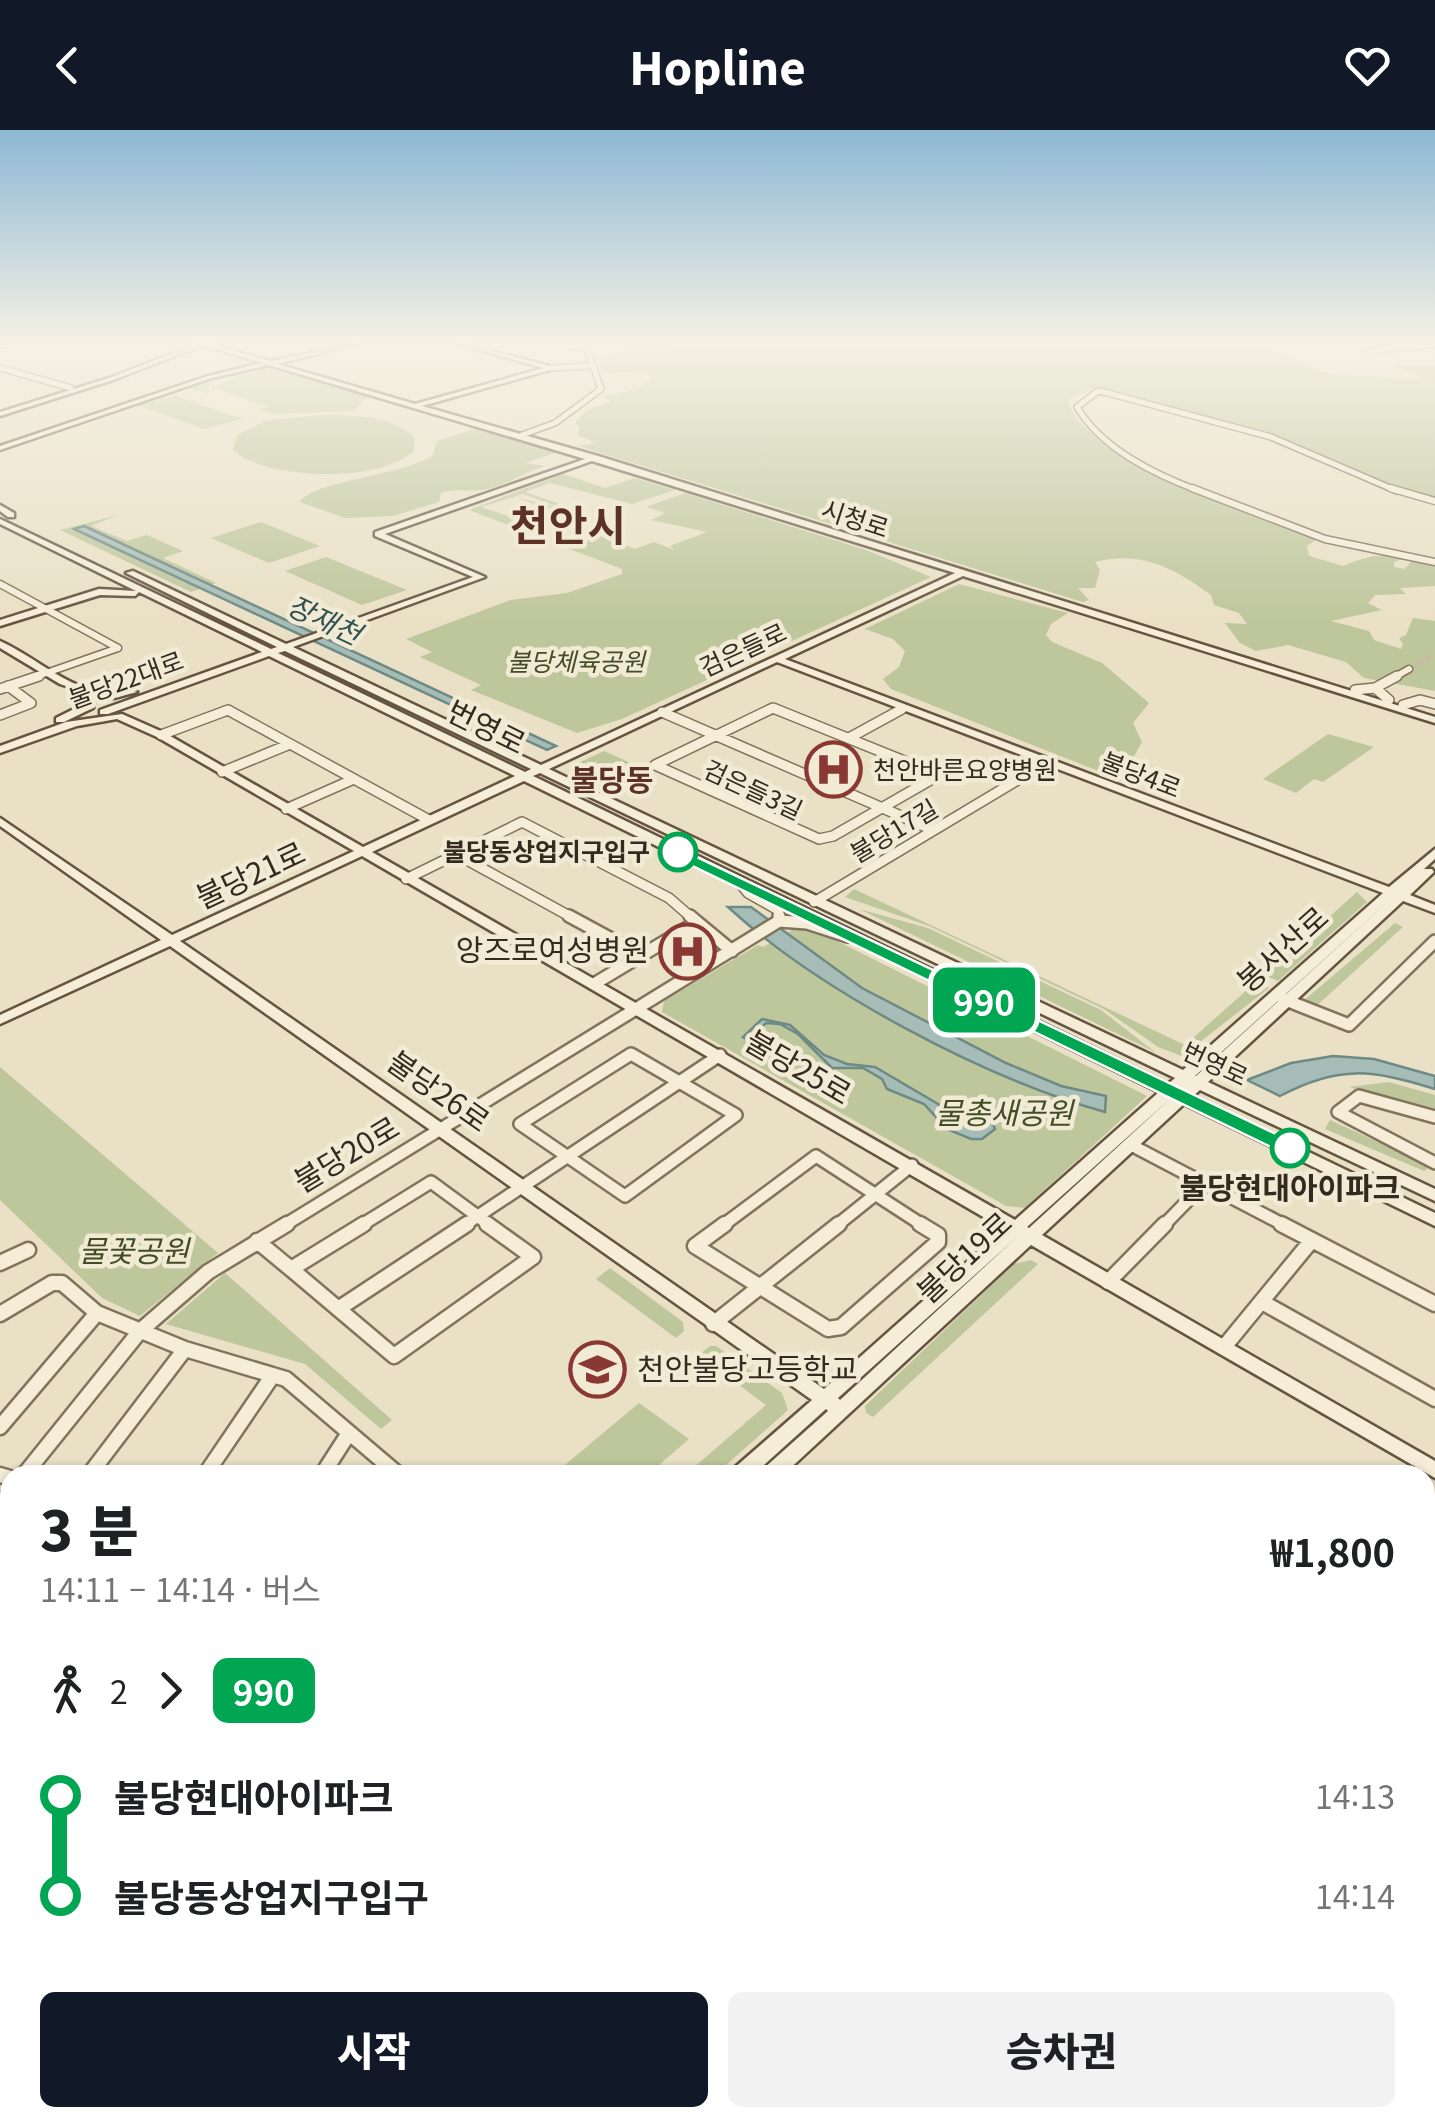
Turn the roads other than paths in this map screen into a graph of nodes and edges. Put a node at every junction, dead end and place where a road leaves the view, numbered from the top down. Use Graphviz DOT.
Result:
graph roads {
  1 [pos="32,437"];
  2 [pos="527,437"];
  3 [pos="532,437"];
  4 [pos="1100,437"];
  5 [pos="1272,437"];
  6 [pos="0,448"];
  7 [pos="593,457"];
  8 [pos="1435,501"];
  9 [pos="0,509"];
  10 [pos="0,520"];
  11 [pos="1435,562"];
  12 [pos="105,572"];
  13 [pos="964,572"];
  14 [pos="0,584"];
  15 [pos="99,592"];
  16 [pos="420,594"];
  17 [pos="151,595"];
  18 [pos="46,609"];
  19 [pos="364,615"];
  20 [pos="0,623"];
  21 [pos="0,644"];
  22 [pos="278,646"];
  23 [pos="777,659"];
  24 [pos="1408,669"];
  25 [pos="49,672"];
  26 [pos="4,688"];
  27 [pos="1375,688"];
  28 [pos="1354,690"];
  29 [pos="146,693"];
  30 [pos="90,694"];
  31 [pos="1388,700"];
  32 [pos="1404,704"];
  33 [pos="1435,704"];
  34 [pos="902,709"];
  35 [pos="662,712"];
  36 [pos="0,715"];
  37 [pos="1435,717"];
  38 [pos="130,718"];
  39 [pos="65,722"];
  40 [pos="714,733"];
  41 [pos="161,736"];
  42 [pos="849,738"];
  43 [pos="0,742"];
  44 [pos="290,744"];
  45 [pos="0,750"];
  46 [pos="1046,763"];
  47 [pos="537,769"];
  48 [pos="222,772"];
  49 [pos="523,776"];
  50 [pos="354,780"];
  51 [pos="882,808"];
  52 [pos="286,809"];
  53 [pos="430,820"];
  54 [pos="0,822"];
  55 [pos="934,830"];
  56 [pos="360,852"];
  57 [pos="1435,853"];
  58 [pos="456,854"];
  59 [pos="1435,866"];
  60 [pos="406,879"];
  61 [pos="740,883"];
  62 [pos="1395,895"];
  63 [pos="814,902"];
  64 [pos="1435,909"];
  65 [pos="779,921"];
  66 [pos="697,922"];
  67 [pos="852,937"];
  68 [pos="171,940"];
  69 [pos="1435,940"];
  70 [pos="732,951"];
  71 [pos="641,955"];
  72 [pos="594,984"];
  73 [pos="1281,998"];
  74 [pos="636,1008"];
  75 [pos="0,1020"];
  76 [pos="720,1055"];
  77 [pos="1191,1080"];
  78 [pos="679,1082"];
  79 [pos="1176,1092"];
  80 [pos="1435,1117"];
  81 [pos="443,1129"];
  82 [pos="1131,1146"];
  83 [pos="568,1158"];
  84 [pos="1435,1162"];
  85 [pos="912,1165"];
  86 [pos="1204,1184"];
  87 [pos="525,1188"];
  88 [pos="877,1194"];
  89 [pos="1435,1196"];
  90 [pos="479,1217"];
  91 [pos="1435,1220"];
  92 [pos="1016,1227"];
  93 [pos="1033,1236"];
  94 [pos="1312,1240"];
  95 [pos="257,1241"];
  96 [pos="28,1250"];
  97 [pos="2,1257"];
  98 [pos="290,1270"];
  99 [pos="1108,1282"];
  100 [pos="759,1288"];
  101 [pos="1262,1302"];
  102 [pos="1435,1304"];
  103 [pos="338,1309"];
  104 [pos="97,1312"];
  105 [pos="0,1314"];
  106 [pos="713,1324"];
  107 [pos="140,1331"];
  108 [pos="1224,1347"];
  109 [pos="184,1349"];
  110 [pos="273,1375"];
  111 [pos="1435,1399"];
  112 [pos="835,1406"];
  113 [pos="0,1427"];
  114 [pos="349,1433"];
  115 [pos="32,1465"];
  116 [pos="97,1465"];
  117 [pos="212,1465"];
  118 [pos="328,1465"];
  119 [pos="387,1465"];
  120 [pos="754,1465"];
  121 [pos="779,1465"];
  122 [pos="1426,1465"];
  1 -- 6 [label="street"];
  2 -- 7 [label="street, 시청로"];
  3 -- 7 [label="street, 시청로"];
  4 -- 11 [label="street"];
  5 -- 8 [label="street"];
  7 -- 13 [label="street, 시청로"];
  7 -- 16 [label="street"];
  7 -- 16 [label="street"];
  9 -- 22 [label="street, 번영로"];
  10 -- 12 [label="street, 번영로"];
  12 -- 15 [label="street"];
  12 -- 17 [label="street, 번영로"];
  13 -- 23 [label="street, 검은들로"];
  13 -- 28 [label="street, 시청로"];
  13 -- 37 [label="street, 시청로"];
  14 -- 18 [label="street"];
  15 -- 17 [label="street"];
  15 -- 18 [label="street"];
  16 -- 19 [label="street"];
  16 -- 19 [label="street"];
  17 -- 22 [label="street, 번영로"];
  18 -- 20 [label="street"];
  18 -- 25 [label="street"];
  19 -- 22 [label="street, 불당22대로"];
  21 -- 25 [label="street"];
  22 -- 29 [label="street, 불당22대로"];
  22 -- 47 [label="street, 번영로"];
  22 -- 49 [label="street, 번영로"];
  23 -- 34 [label="street, 불당4로"];
  23 -- 35 [label="street, 검은들로"];
  24 -- 27 [label="street"];
  25 -- 26 [label="street"];
  25 -- 30 [label="street"];
  26 -- 36 [label="street"];
  27 -- 28 [label="street"];
  27 -- 31 [label="street"];
  28 -- 31 [label="street, 시청로"];
  29 -- 30 [label="street"];
  29 -- 38 [label="street"];
  29 -- 39 [label="street, 불당22대로"];
  30 -- 39 [label="street"];
  31 -- 32 [label="street, 시청로"];
  32 -- 33 [label="street"];
  32 -- 37 [label="street, 시청로"];
  34 -- 42 [label="street"];
  34 -- 46 [label="street, 불당4로"];
  35 -- 40 [label="street"];
  35 -- 47 [label="street, 검은들로"];
  38 -- 39 [label="street"];
  38 -- 41 [label="street, 불당25로"];
  39 -- 43 [label="street, 불당22대로"];
  39 -- 45 [label="street, 불당22대로"];
  40 -- 42 [label="street, 검은들3길"];
  40 -- 51 [label="street"];
  40 -- 51 [label="street, 검은들3길"];
  41 -- 44 [label="street"];
  41 -- 48 [label="street, 불당25로"];
  42 -- 51 [label="street, 검은들3길"];
  44 -- 48 [label="street"];
  44 -- 50 [label="street"];
  46 -- 55 [label="street, 불당17길"];
  46 -- 62 [label="street, 불당4로"];
  47 -- 49 [label="street, 검은들로"];
  47 -- 63 [label="street, 번영로"];
  48 -- 52 [label="street, 불당25로"];
  49 -- 53 [label="street, 불당21로"];
  49 -- 61 [label="street, 번영로"];
  50 -- 52 [label="street"];
  50 -- 53 [label="street"];
  51 -- 55 [label="street"];
  52 -- 56 [label="street, 불당25로"];
  53 -- 56 [label="street, 불당21로"];
  54 -- 68 [label="street, 불당26로"];
  55 -- 63 [label="street, 불당17길"];
  56 -- 60 [label="street, 불당25로"];
  56 -- 68 [label="street, 불당21로"];
  57 -- 62 [label="street, 봉서산로"];
  58 -- 60 [label="street"];
  58 -- 66 [label="street"];
  58 -- 71 [label="street"];
  59 -- 62 [label="street, 봉서산로"];
  60 -- 72 [label="street, 불당25로"];
  61 -- 65 [label="street"];
  61 -- 67 [label="street, 번영로"];
  62 -- 64 [label="street, 불당4로"];
  62 -- 73 [label="street, 봉서산로"];
  63 -- 77 [label="street, 번영로"];
  65 -- 67 [label="street"];
  65 -- 70 [label="street, 불당20로"];
  66 -- 70 [label="street"];
  66 -- 71 [label="street"];
  67 -- 79 [label="street, 번영로"];
  68 -- 75 [label="street, 불당21로"];
  68 -- 81 [label="street, 불당26로"];
  69 -- 73 [label="street"];
  70 -- 74 [label="street, 불당20로"];
  71 -- 72 [label="street"];
  72 -- 74 [label="street, 불당25로"];
  73 -- 77 [label="street, 봉서산로"];
  74 -- 76 [label="street, 불당25로"];
  74 -- 81 [label="street, 불당20로"];
  76 -- 78 [label="street"];
  76 -- 85 [label="street, 불당25로"];
  77 -- 79 [label="street, 불당19로"];
  77 -- 89 [label="street, 번영로"];
  78 -- 83 [label="street"];
  78 -- 83 [label="street"];
  78 -- 83 [label="street"];
  79 -- 82 [label="street, 불당19로"];
  79 -- 91 [label="street, 번영로"];
  79 -- 92 [label="street, 불당19로"];
  80 -- 84 [label="street"];
  81 -- 87 [label="street, 불당26로"];
  81 -- 95 [label="street, 불당20로"];
  82 -- 86 [label="street"];
  82 -- 93 [label="street, 불당19로"];
  83 -- 87 [label="street"];
  85 -- 88 [label="street"];
  85 -- 92 [label="street, 불당25로"];
  86 -- 94 [label="street"];
  86 -- 99 [label="street"];
  87 -- 90 [label="street"];
  87 -- 106 [label="street, 불당26로"];
  88 -- 100 [label="street"];
  88 -- 100 [label="street"];
  88 -- 100 [label="street"];
  90 -- 98 [label="street"];
  90 -- 103 [label="street"];
  90 -- 103 [label="street"];
  92 -- 93 [label="street, 불당25로"];
  92 -- 112 [label="street, 불당19로"];
  93 -- 99 [label="street, 불당25로"];
  93 -- 112 [label="street, 불당19로"];
  94 -- 101 [label="street"];
  94 -- 102 [label="street"];
  95 -- 98 [label="street"];
  95 -- 107 [label="street, 불당20로"];
  96 -- 97 [label="street"];
  98 -- 103 [label="street"];
  99 -- 108 [label="street, 불당25로"];
  100 -- 106 [label="street"];
  101 -- 108 [label="street"];
  101 -- 111 [label="street"];
  104 -- 105 [label="street"];
  104 -- 107 [label="street"];
  104 -- 113 [label="street"];
  106 -- 112 [label="street, 불당26로"];
  107 -- 109 [label="street"];
  107 -- 115 [label="street, 불당20로"];
  108 -- 122 [label="street, 불당25로"];
  109 -- 110 [label="street"];
  109 -- 116 [label="street"];
  110 -- 114 [label="street"];
  110 -- 117 [label="street"];
  112 -- 120 [label="street, 불당19로"];
  112 -- 121 [label="street, 불당19로"];
  114 -- 118 [label="street"];
  114 -- 119 [label="street"];
}
